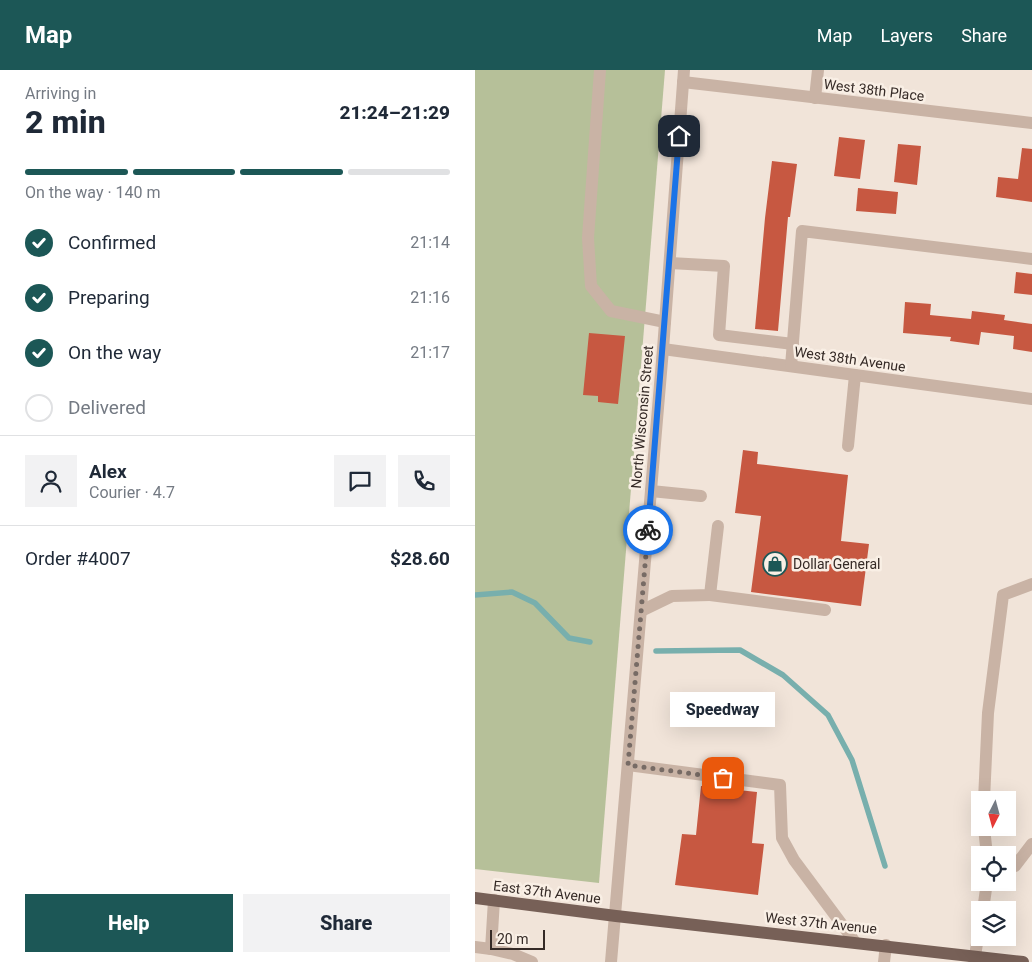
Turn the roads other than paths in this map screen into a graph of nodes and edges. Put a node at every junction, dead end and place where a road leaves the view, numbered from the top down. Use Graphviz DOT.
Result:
graph roads {
  1 [pos="600,70"];
  2 [pos="819,70"];
  3 [pos="683,76"];
  4 [pos="815,98"];
  5 [pos="1032,124"];
  6 [pos="1032,259"];
  7 [pos="670,262"];
  8 [pos="665,322"];
  9 [pos="793,344"];
  10 [pos="663,348"];
  11 [pos="791,366"];
  12 [pos="855,375"];
  13 [pos="1032,399"];
  14 [pos="847,446"];
  15 [pos="651,491"];
  16 [pos="701,496"];
  17 [pos="718,526"];
  18 [pos="1032,584"];
  19 [pos="709,595"];
  20 [pos="825,610"];
  21 [pos="641,612"];
  22 [pos="628,765"];
  23 [pos="985,791"];
  24 [pos="1032,844"];
  25 [pos="1016,865"];
  26 [pos="475,898"];
  27 [pos="494,900"];
  28 [pos="616,916"];
  29 [pos="855,942"];
  30 [pos="886,945"];
  31 [pos="977,946"];
  32 [pos="475,947"];
  33 [pos="491,949"];
  34 [pos="975,959"];
  35 [pos="532,962"];
  36 [pos="611,962"];
  37 [pos="884,962"];
  38 [pos="1023,962"];
  1 -- 8 [label="street"];
  2 -- 4 [label="street"];
  3 -- 4 [label="street, West 38th Place"];
  3 -- 7 [label="street, North Wisconsin Street"];
  4 -- 5 [label="street, West 38th Place"];
  6 -- 9 [label="street"];
  7 -- 8 [label="street, North Wisconsin Street"];
  7 -- 9 [label="street"];
  8 -- 10 [label="street, North Wisconsin Street"];
  9 -- 11 [label="street"];
  10 -- 11 [label="street, West 38th Avenue"];
  10 -- 15 [label="street, North Wisconsin Street"];
  11 -- 12 [label="street, West 38th Avenue"];
  12 -- 13 [label="street, West 38th Avenue"];
  12 -- 14 [label="street"];
  15 -- 16 [label="street"];
  15 -- 21 [label="street, North Wisconsin Street"];
  17 -- 19 [label="street"];
  18 -- 23 [label="street"];
  19 -- 20 [label="street"];
  19 -- 21 [label="street"];
  21 -- 22 [label="street, North Wisconsin Street"];
  22 -- 28 [label="street, North Wisconsin Street"];
  22 -- 29 [label="street"];
  24 -- 25 [label="street"];
  26 -- 27 [label="main road, East 37th Avenue"];
  27 -- 28 [label="main road, East 37th Avenue"];
  27 -- 33 [label="street"];
  28 -- 29 [label="main road, West 37th Avenue"];
  28 -- 36 [label="street, North Wisconsin Street"];
  29 -- 30 [label="main road, West 37th Avenue"];
  30 -- 34 [label="main road, West 37th Avenue"];
  30 -- 37 [label="street"];
  31 -- 34 [label="street"];
  32 -- 33 [label="street"];
  33 -- 35 [label="street"];
  34 -- 38 [label="main road, West 37th Avenue"];
}
